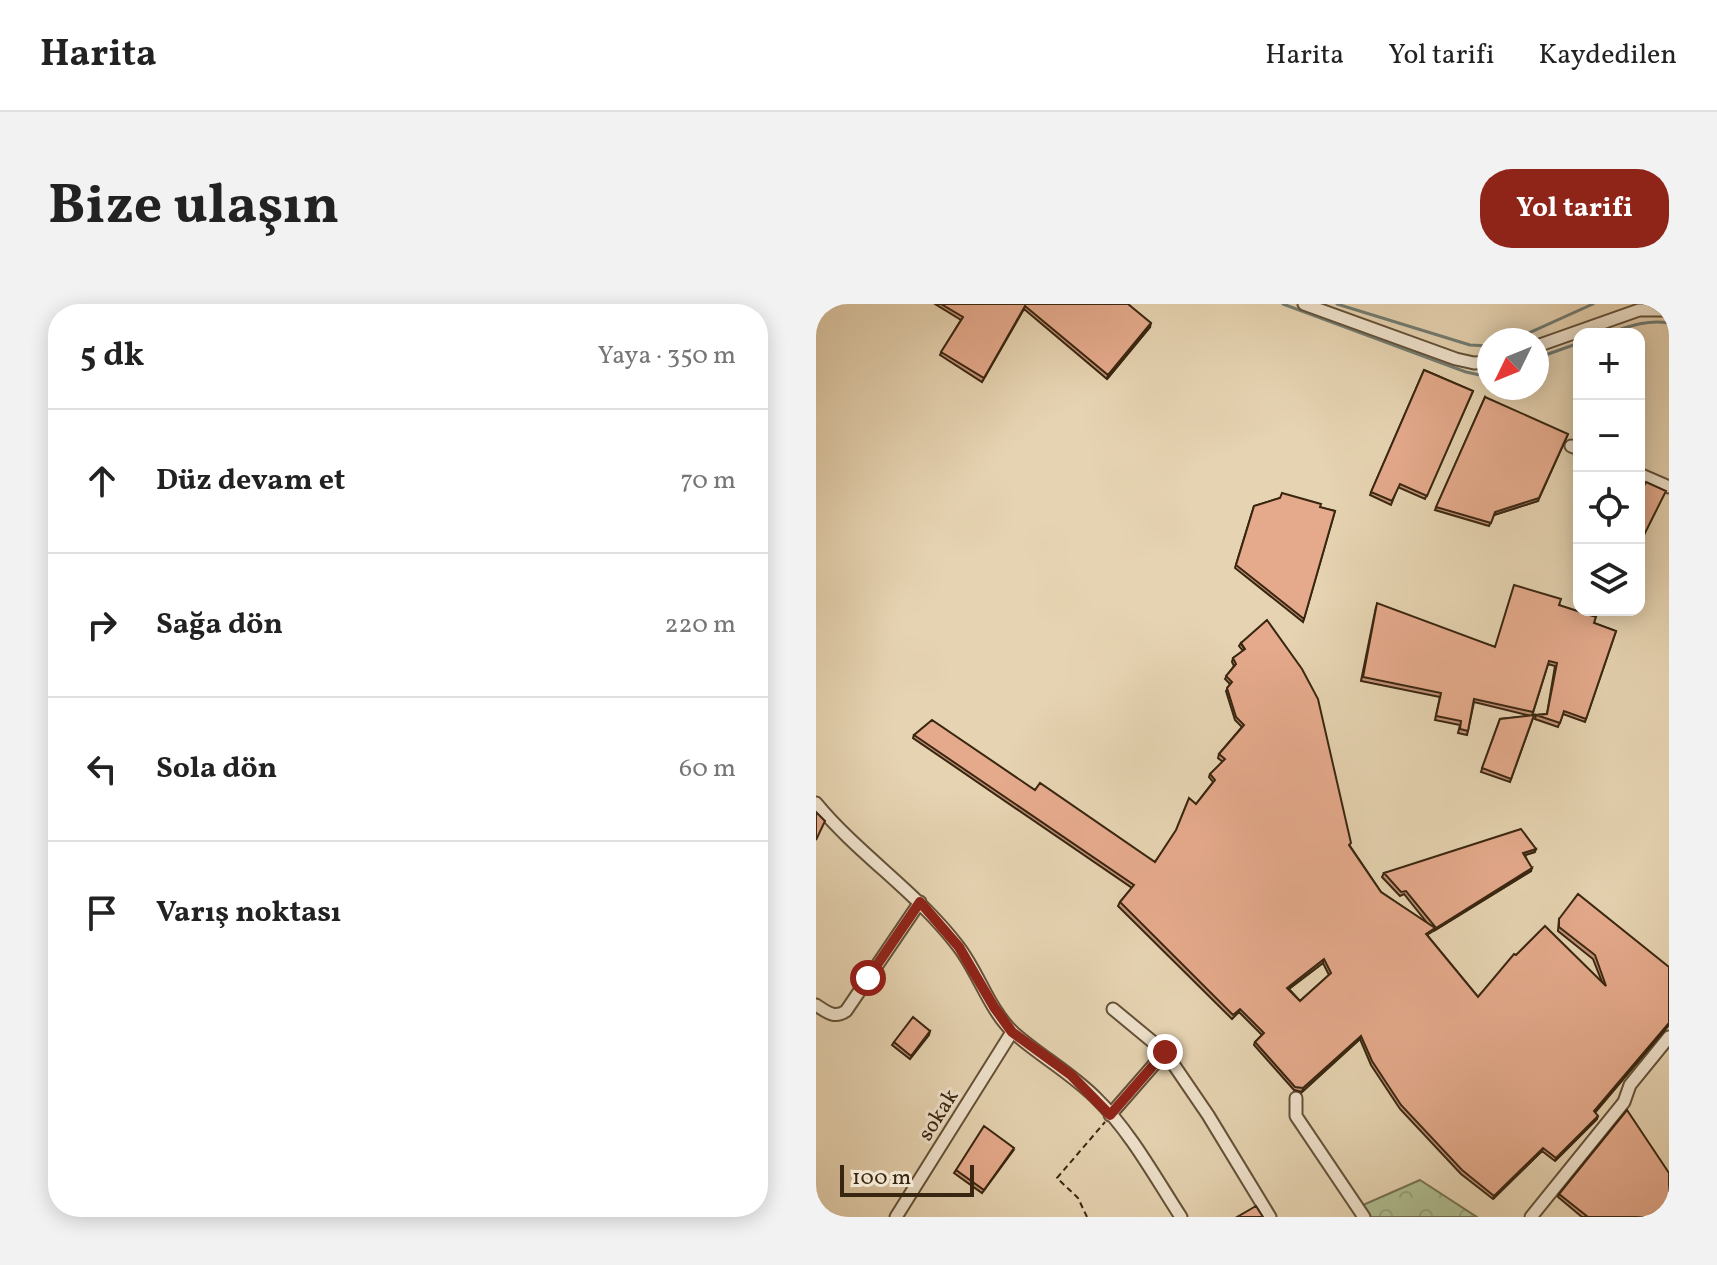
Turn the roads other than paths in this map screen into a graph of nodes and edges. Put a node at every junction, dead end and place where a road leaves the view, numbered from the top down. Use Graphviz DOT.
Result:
graph roads {
  1 [pos="1304,304"];
  2 [pos="1669,310"];
  3 [pos="1549,342"];
  4 [pos="1477,363"];
  5 [pos="1645,477"];
  6 [pos="1669,487"];
  7 [pos="816,803"];
  8 [pos="920,902"];
  9 [pos="816,1005"];
  10 [pos="1113,1009"];
  11 [pos="1012,1032"];
  12 [pos="1669,1037"];
  13 [pos="1165,1052"];
  14 [pos="1296,1098"];
  15 [pos="1110,1115"];
  16 [pos="896,1217"];
  17 [pos="1181,1217"];
  18 [pos="1270,1217"];
  19 [pos="1364,1217"];
  20 [pos="1531,1217"];
  1 -- 4 [label="street"];
  2 -- 3 [label="street"];
  5 -- 6 [label="street"];
  7 -- 8 [label="street"];
  8 -- 9 [label="street"];
  8 -- 11 [label="street"];
  10 -- 13 [label="street"];
  11 -- 15 [label="street"];
  11 -- 16 [label="street, sokak"];
  12 -- 20 [label="street"];
  13 -- 15 [label="street"];
  13 -- 18 [label="street"];
  14 -- 19 [label="street"];
  15 -- 17 [label="street"];
}
